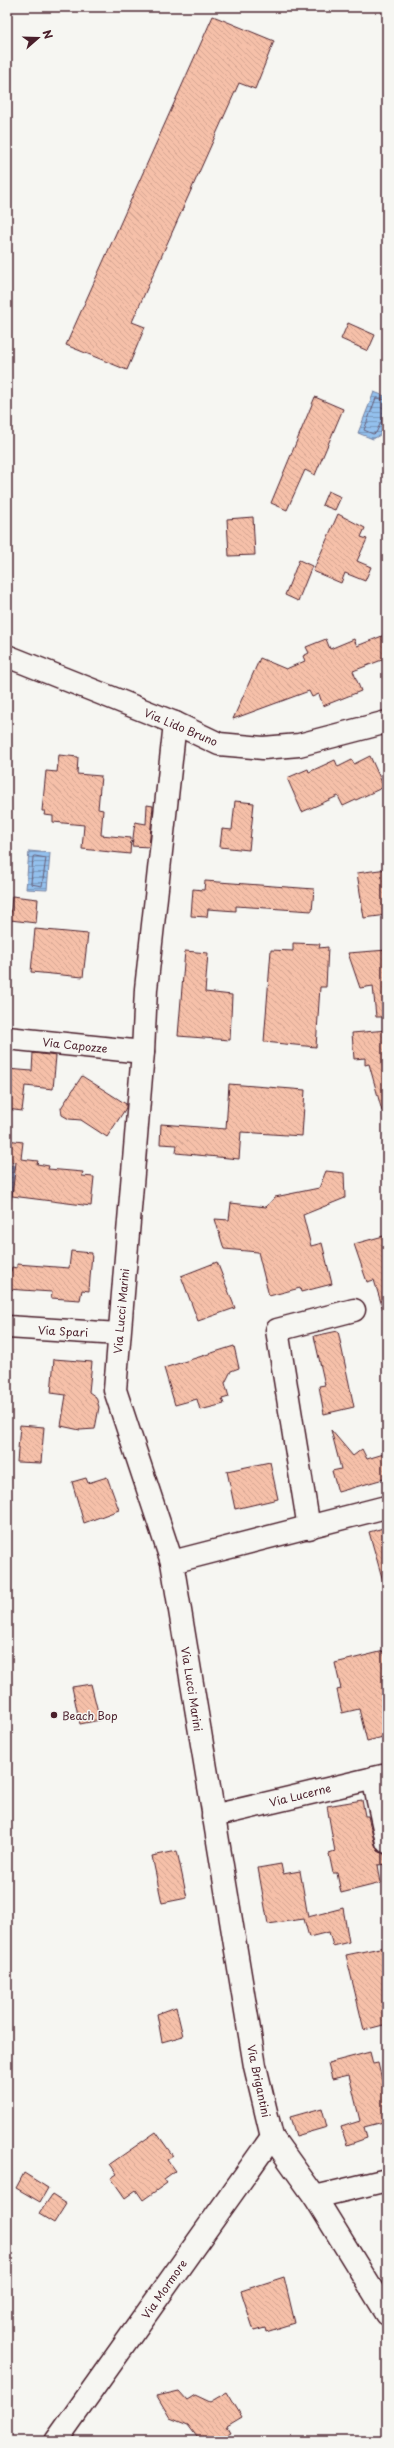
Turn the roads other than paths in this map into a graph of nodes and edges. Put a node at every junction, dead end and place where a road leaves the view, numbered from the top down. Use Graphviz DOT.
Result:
graph roads {
  1 [pos="7,656"];
  2 [pos="387,722"];
  3 [pos="176,723"];
  4 [pos="7,1038"];
  5 [pos="143,1052"];
  6 [pos="354,1310"];
  7 [pos="7,1328"];
  8 [pos="119,1334"];
  9 [pos="386,1507"];
  10 [pos="309,1528"];
  11 [pos="172,1562"];
  12 [pos="380,1776"];
  13 [pos="213,1816"];
  14 [pos="387,1842"];
  15 [pos="272,2137"];
  16 [pos="387,2180"];
  17 [pos="315,2197"];
  18 [pos="387,2314"];
  19 [pos="56,2441"];
  1 -- 3 [label="street, Via Lido Bruno"];
  2 -- 3 [label="street, Via Lido Bruno"];
  3 -- 5 [label="street, Via Lucci Marini"];
  4 -- 5 [label="street, Via Capozze"];
  5 -- 8 [label="street, Via Lucci Marini"];
  6 -- 10 [label="street"];
  7 -- 8 [label="street, Via Spari"];
  8 -- 11 [label="street, Via Lucci Marini"];
  9 -- 10 [label="street"];
  10 -- 11 [label="street"];
  11 -- 13 [label="street, Via Lucci Marini"];
  12 -- 13 [label="street, Via Lucerne"];
  12 -- 14 [label="street"];
  13 -- 15 [label="street, Via Brigantini"];
  15 -- 17 [label="street, Via Brigantini"];
  15 -- 19 [label="street, Via Mormore"];
  16 -- 17 [label="street"];
  17 -- 18 [label="street, Via Brigantini"];
}
